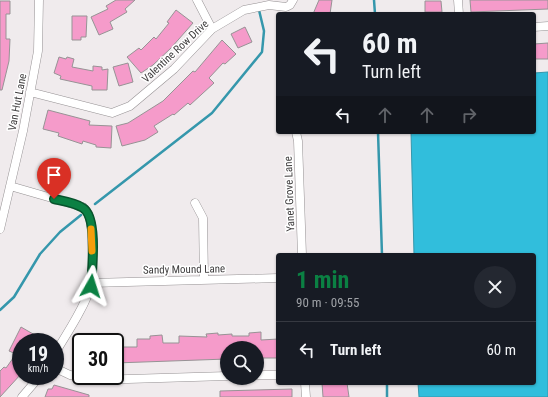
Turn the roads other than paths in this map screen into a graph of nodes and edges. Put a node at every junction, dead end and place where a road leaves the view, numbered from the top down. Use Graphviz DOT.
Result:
graph roads {
  1 [pos="39,0"];
  2 [pos="197,0"];
  3 [pos="458,0"];
  4 [pos="291,2"];
  5 [pos="459,12"];
  6 [pos="548,26"];
  7 [pos="536,27"];
  8 [pos="212,29"];
  9 [pos="30,92"];
  10 [pos="296,134"];
  11 [pos="10,186"];
  12 [pos="195,202"];
  13 [pos="0,230"];
  14 [pos="302,253"];
  15 [pos="276,278"];
  16 [pos="204,279"];
  17 [pos="91,283"];
  18 [pos="64,339"];
  19 [pos="64,372"];
  20 [pos="264,375"];
  21 [pos="276,375"];
  22 [pos="220,376"];
  23 [pos="32,385"];
  24 [pos="305,385"];
  25 [pos="22,397"];
  26 [pos="306,397"];
  1 -- 9 [label="street, Van Hut Lane"];
  2 -- 8 [label="street"];
  3 -- 5 [label="street"];
  4 -- 8 [label="street, Valentine Row Drive"];
  6 -- 7 [label="street"];
  8 -- 9 [label="street, Valentine Row Drive"];
  9 -- 11 [label="street, Van Hut Lane"];
  10 -- 14 [label="street, Yanet Grove Lane"];
  11 -- 13 [label="street, Van Hut Lane"];
  11 -- 17 [label="street"];
  12 -- 16 [label="street"];
  15 -- 16 [label="street, Sandy Mound Lane"];
  16 -- 17 [label="street, Sandy Mound Lane"];
  17 -- 18 [label="street"];
  19 -- 22 [label="street"];
  20 -- 21 [label="street"];
  23 -- 25 [label="street"];
  24 -- 26 [label="street"];
}
